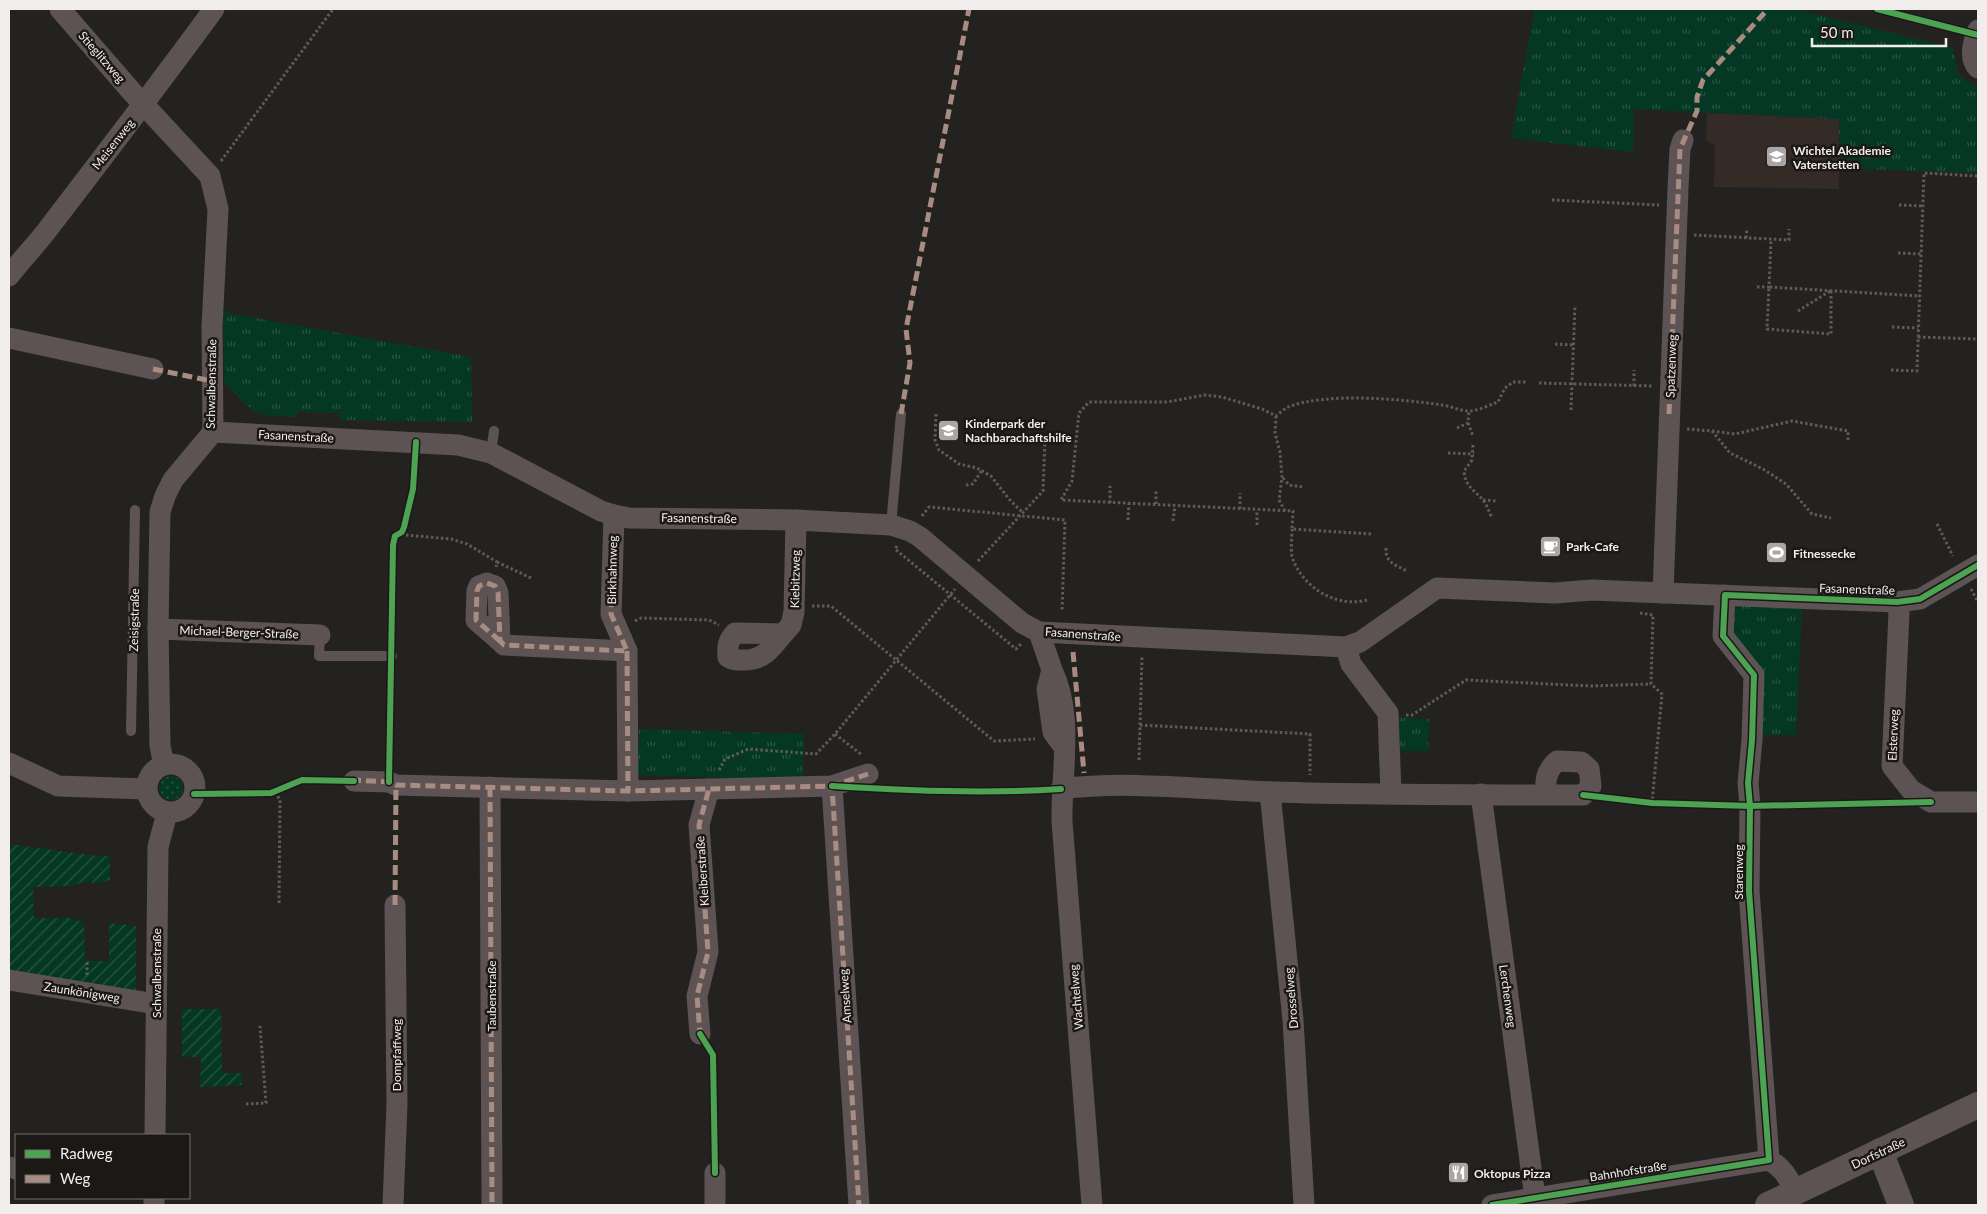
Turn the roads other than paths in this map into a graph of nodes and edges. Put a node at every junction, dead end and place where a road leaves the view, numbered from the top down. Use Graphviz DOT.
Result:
graph roads {
  1 [pos="60,9"];
  2 [pos="214,9"];
  3 [pos="1978,30"];
  4 [pos="1978,68"];
  5 [pos="144,104"];
  6 [pos="1683,140"];
  7 [pos="9,276"];
  8 [pos="9,338"];
  9 [pos="152,369"];
  10 [pos="901,414"];
  11 [pos="213,432"];
  12 [pos="494,432"];
  13 [pos="492,453"];
  14 [pos="135,510"];
  15 [pos="614,515"];
  16 [pos="796,520"];
  17 [pos="900,528"];
  18 [pos="1978,565"];
  19 [pos="145,582"];
  20 [pos="1663,593"];
  21 [pos="1725,595"];
  22 [pos="1897,602"];
  23 [pos="158,629"];
  24 [pos="1036,631"];
  25 [pos="783,634"];
  26 [pos="320,635"];
  27 [pos="500,641"];
  28 [pos="1346,647"];
  29 [pos="627,651"];
  30 [pos="392,656"];
  31 [pos="132,731"];
  32 [pos="9,763"];
  33 [pos="164,765"];
  34 [pos="868,774"];
  35 [pos="354,780"];
  36 [pos="832,786"];
  37 [pos="490,787"];
  38 [pos="146,789"];
  39 [pos="709,789"];
  40 [pos="1061,789"];
  41 [pos="628,791"];
  42 [pos="1270,792"];
  43 [pos="1391,793"];
  44 [pos="1481,794"];
  45 [pos="1546,795"];
  46 [pos="1978,802"];
  47 [pos="167,813"];
  48 [pos="395,905"];
  49 [pos="9,980"];
  50 [pos="156,1004"];
  51 [pos="700,1034"];
  52 [pos="1978,1105"];
  53 [pos="154,1134"];
  54 [pos="1880,1151"];
  55 [pos="1769,1160"];
  56 [pos="715,1173"];
  57 [pos="1535,1198"];
  58 [pos="1560,1199"];
  59 [pos="1780,1199"];
  60 [pos="393,1205"];
  61 [pos="492,1205"];
  62 [pos="715,1205"];
  63 [pos="859,1205"];
  64 [pos="1092,1205"];
  65 [pos="1304,1205"];
  66 [pos="1492,1205"];
  67 [pos="1901,1205"];
  1 -- 5 [label="street, Stieglitzweg"];
  2 -- 5 [label="street, Meisenweg"];
  3 -- 4 [label="street"];
  5 -- 7 [label="street, Meisenweg"];
  5 -- 11 [label="street, Schwalbenstraße"];
  6 -- 20 [label="street, Spatzenweg"];
  8 -- 9 [label="street"];
  10 -- 17 [label="lane"];
  11 -- 13 [label="street, Fasanenstraße"];
  11 -- 19 [label="street, Schwalbenstraße"];
  12 -- 13 [label="lane"];
  13 -- 15 [label="street, Fasanenstraße"];
  14 -- 19 [label="lane, Zeisigstraße"];
  15 -- 16 [label="street, Fasanenstraße"];
  15 -- 29 [label="street, Birkhahnweg"];
  16 -- 17 [label="street, Fasanenstraße"];
  16 -- 25 [label="street, Kiebitzweg"];
  17 -- 24 [label="street, Fasanenstraße"];
  18 -- 22 [label="street, Fasanenstraße"];
  19 -- 23 [label="street, Schwalbenstraße"];
  19 -- 31 [label="lane, Zeisigstraße"];
  20 -- 21 [label="street, Fasanenstraße"];
  20 -- 28 [label="street, Fasanenstraße"];
  21 -- 22 [label="street, Fasanenstraße"];
  21 -- 55 [label="street, Starenweg"];
  22 -- 46 [label="street, Elsterweg"];
  23 -- 26 [label="street, Michael-Berger-Straße"];
  23 -- 33 [label="street, Schwalbenstraße"];
  24 -- 28 [label="street, Fasanenstraße"];
  24 -- 40 [label="street, Wachtelweg"];
  25 -- 25 [label="street, Kiebitzweg"];
  26 -- 30 [label="lane"];
  27 -- 29 [label="street"];
  28 -- 43 [label="street"];
  29 -- 41 [label="street, Birkhahnweg"];
  32 -- 38 [label="street"];
  33 -- 38 [label="street"];
  33 -- 47 [label="street"];
  34 -- 36 [label="street"];
  35 -- 37 [label="street"];
  36 -- 39 [label="street"];
  36 -- 63 [label="street, Amselweg"];
  37 -- 41 [label="street"];
  37 -- 61 [label="street, Taubenstraße"];
  38 -- 47 [label="street"];
  39 -- 41 [label="street"];
  39 -- 51 [label="street, Kleiberstraße"];
  40 -- 42 [label="street"];
  40 -- 64 [label="street, Wachtelweg"];
  42 -- 43 [label="street"];
  42 -- 65 [label="street, Drosselweg"];
  43 -- 44 [label="street"];
  44 -- 45 [label="street"];
  44 -- 57 [label="street, Lerchenweg"];
  47 -- 50 [label="street, Schwalbenstraße"];
  48 -- 60 [label="street, Dompfaffweg"];
  49 -- 50 [label="street, Zaunkönigweg"];
  50 -- 53 [label="street, Schwalbenstraße"];
  52 -- 54 [label="street, Dorfstraße"];
  54 -- 59 [label="street, Dorfstraße"];
  54 -- 67 [label="street"];
  55 -- 58 [label="street, Bahnhofstraße"];
  55 -- 59 [label="street"];
  56 -- 62 [label="street"];
  57 -- 58 [label="street, Bahnhofstraße"];
  57 -- 66 [label="street, Bahnhofstraße"];
}
